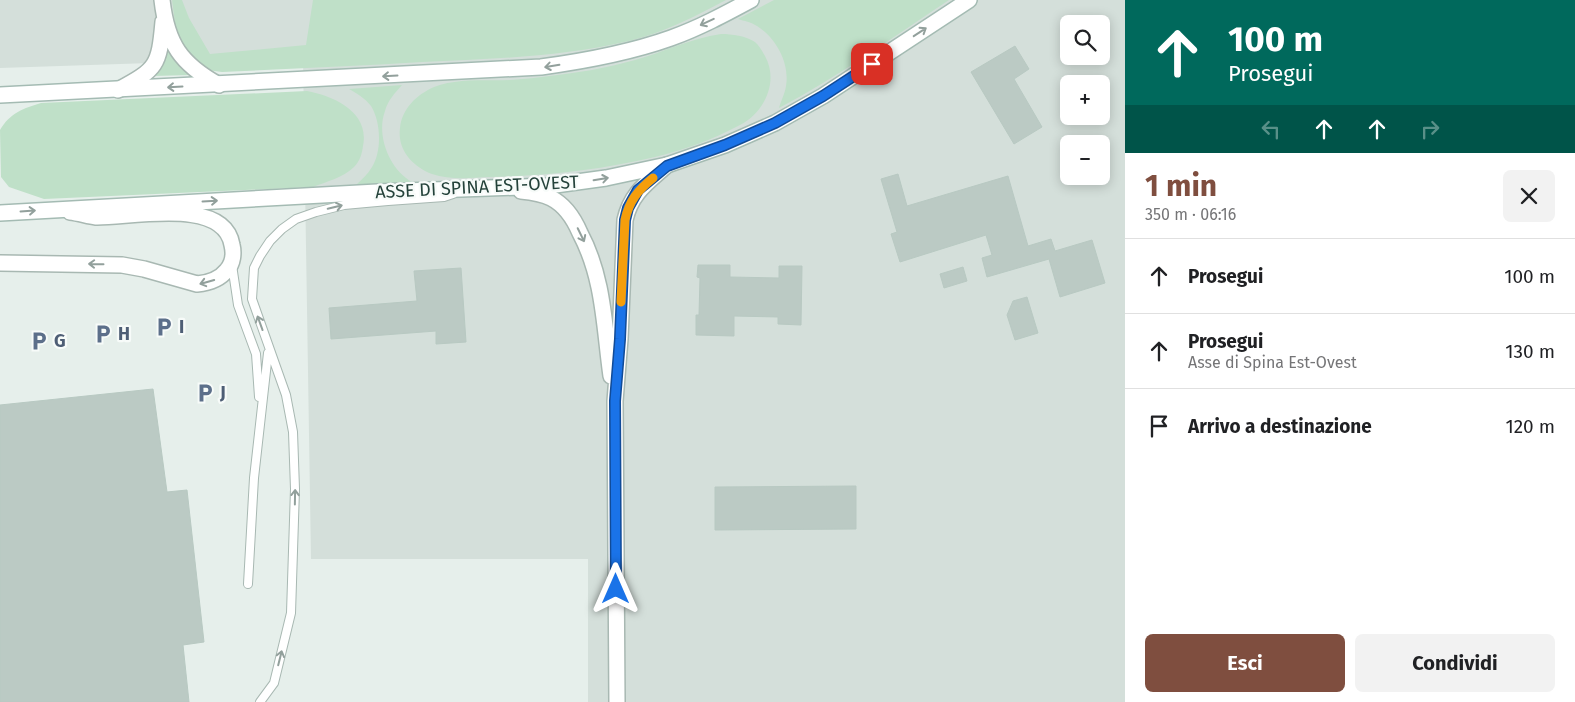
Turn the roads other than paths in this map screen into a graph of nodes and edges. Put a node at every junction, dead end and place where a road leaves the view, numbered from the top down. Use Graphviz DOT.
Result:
graph roads {
  1 [pos="751,0"];
  2 [pos="968,0"];
  3 [pos="163,6"];
  4 [pos="220,85"];
  5 [pos="118,90"];
  6 [pos="0,96"];
  7 [pos="667,166"];
  8 [pos="500,188"];
  9 [pos="465,189"];
  10 [pos="56,210"];
  11 [pos="0,213"];
  12 [pos="0,263"];
  13 [pos="231,263"];
  14 [pos="268,346"];
  15 [pos="615,401"];
  16 [pos="260,419"];
  17 [pos="248,584"];
  18 [pos="267,693"];
  19 [pos="260,702"];
  20 [pos="270,702"];
  21 [pos="617,702"];
  1 -- 4 [label="main road, one-way"];
  7 -- 2 [label="main road, ASSE DI SPINA EST-OVEST, one-way"];
  3 -- 4 [label="main road"];
  3 -- 5 [label="main road"];
  4 -- 5 [label="main road, one-way"];
  5 -- 6 [label="main road"];
  8 -- 7 [label="main road, ASSE DI SPINA EST-OVEST, one-way"];
  7 -- 15 [label="main road"];
  8 -- 9 [label="main road, ASSE DI SPINA EST-OVEST"];
  8 -- 15 [label="main road, one-way"];
  10 -- 9 [label="main road, ASSE DI SPINA EST-OVEST, one-way"];
  14 -- 9 [label="lane, one-way"];
  11 -- 10 [label="main road, ASSE DI SPINA EST-OVEST, one-way"];
  10 -- 13 [label="main road"];
  13 -- 12 [label="main road, one-way"];
  13 -- 16 [label="lane"];
  14 -- 16 [label="lane"];
  18 -- 14 [label="lane, one-way"];
  15 -- 21 [label="main road"];
  16 -- 17 [label="lane"];
  18 -- 19 [label="lane"];
  18 -- 20 [label="lane"];
}
